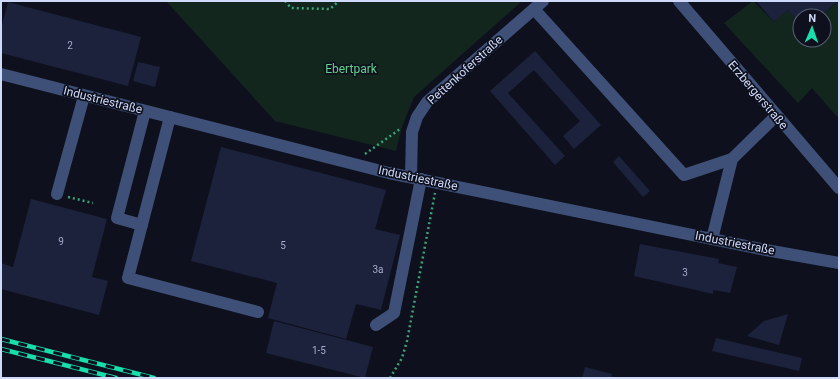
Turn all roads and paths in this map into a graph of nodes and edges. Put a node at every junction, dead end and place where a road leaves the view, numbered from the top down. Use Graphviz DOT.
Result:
graph roads {
  1 [pos="285,1"];
  2 [pos="339,1"];
  3 [pos="679,1"];
  4 [pos="539,5"];
  5 [pos="1,74"];
  6 [pos="84,96"];
  7 [pos="145,111"];
  8 [pos="776,116"];
  9 [pos="170,117"];
  10 [pos="417,117"];
  11 [pos="732,159"];
  12 [pos="351,163"];
  13 [pos="416,178"];
  14 [pos="437,182"];
  15 [pos="839,188"];
  16 [pos="57,194"];
  17 [pos="93,203"];
  18 [pos="142,225"];
  19 [pos="712,239"];
  20 [pos="839,263"];
  21 [pos="258,312"];
  22 [pos="376,325"];
  23 [pos="390,378"];
  1 -- 2 [label="path"];
  3 -- 8 [label="street, Erzbergerstraße"];
  4 -- 10 [label="street, Pettenkoferstraße"];
  4 -- 11 [label="street"];
  5 -- 6 [label="street, Industriestraße"];
  6 -- 7 [label="street, Industriestraße"];
  6 -- 16 [label="street"];
  7 -- 9 [label="street, Industriestraße"];
  7 -- 18 [label="street"];
  8 -- 11 [label="street"];
  8 -- 15 [label="street, Erzbergerstraße"];
  9 -- 12 [label="street, Industriestraße"];
  9 -- 18 [label="street"];
  10 -- 12 [label="path"];
  10 -- 13 [label="street, Pettenkoferstraße"];
  11 -- 19 [label="street"];
  12 -- 13 [label="street, Industriestraße"];
  13 -- 14 [label="street, Industriestraße"];
  13 -- 22 [label="street, Pettenkoferstraße"];
  14 -- 19 [label="street, Industriestraße"];
  14 -- 23 [label="path"];
  16 -- 17 [label="path"];
  18 -- 21 [label="street"];
  19 -- 20 [label="street, Industriestraße"];
}
